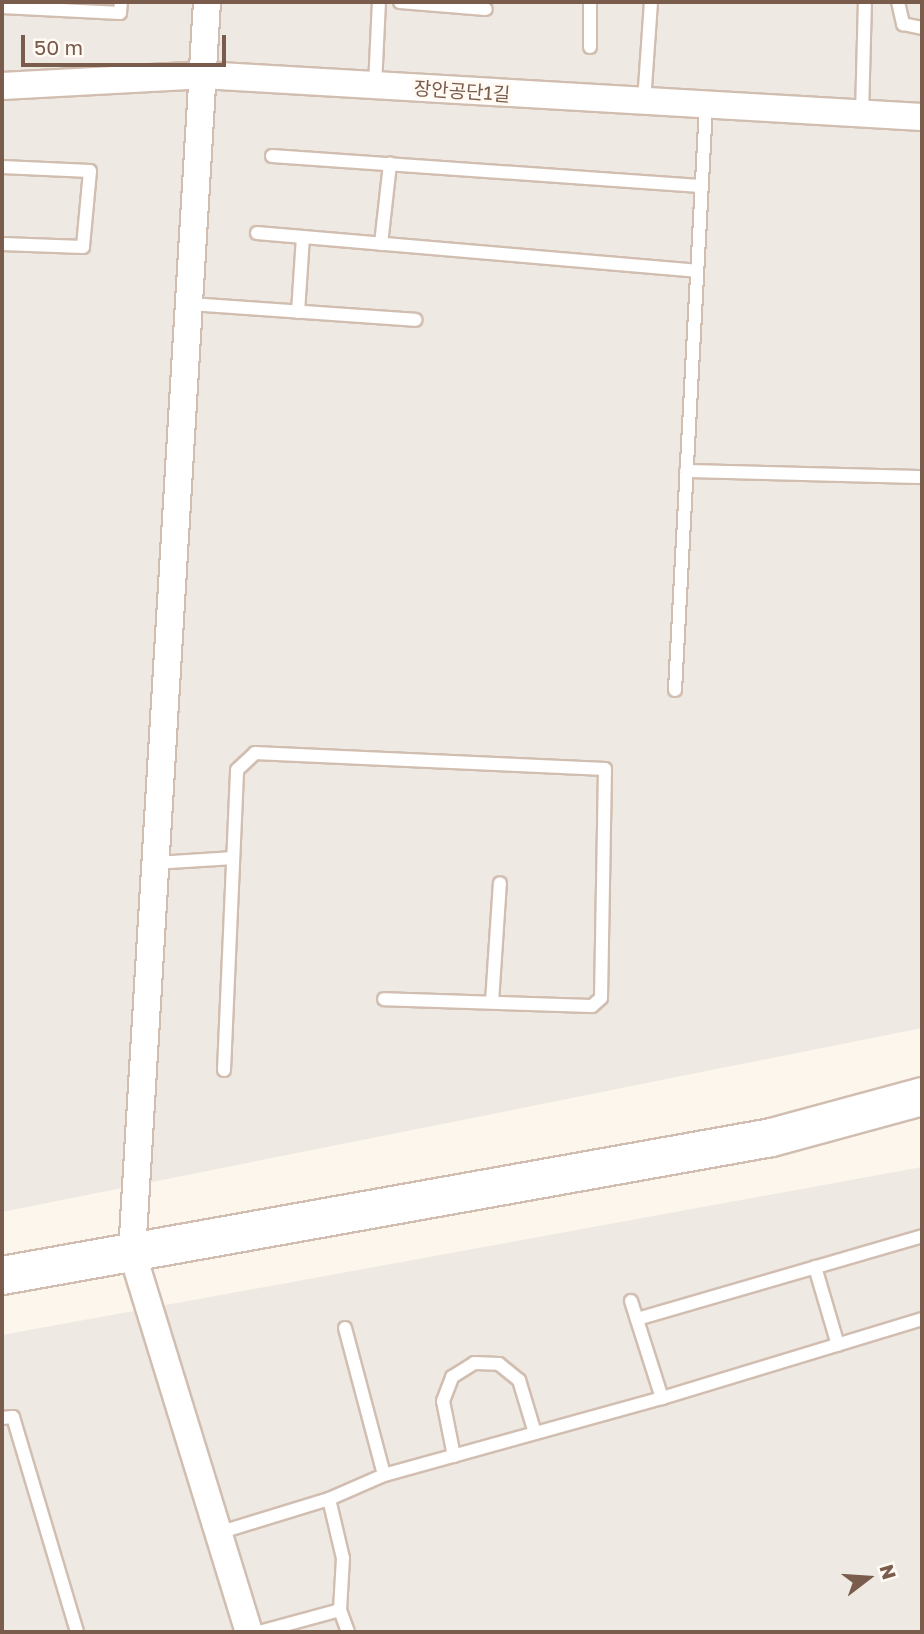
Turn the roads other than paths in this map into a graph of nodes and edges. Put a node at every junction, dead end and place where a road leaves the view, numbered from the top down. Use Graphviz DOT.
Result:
graph roads {
  1 [pos="121,2"];
  2 [pos="206,2"];
  3 [pos="379,2"];
  4 [pos="400,2"];
  5 [pos="590,2"];
  6 [pos="651,2"];
  7 [pos="865,2"];
  8 [pos="898,2"];
  9 [pos="2,7"];
  10 [pos="486,9"];
  11 [pos="922,28"];
  12 [pos="590,47"];
  13 [pos="202,75"];
  14 [pos="2,86"];
  15 [pos="375,86"];
  16 [pos="644,102"];
  17 [pos="706,106"];
  18 [pos="862,114"];
  19 [pos="922,117"];
  20 [pos="272,156"];
  21 [pos="390,164"];
  22 [pos="2,167"];
  23 [pos="700,186"];
  24 [pos="257,233"];
  25 [pos="303,237"];
  26 [pos="2,244"];
  27 [pos="382,244"];
  28 [pos="696,271"];
  29 [pos="189,304"];
  30 [pos="298,312"];
  31 [pos="415,320"];
  32 [pos="686,471"];
  33 [pos="922,477"];
  34 [pos="675,690"];
  35 [pos="232,858"];
  36 [pos="155,863"];
  37 [pos="500,883"];
  38 [pos="384,999"];
  39 [pos="492,1002"];
  40 [pos="224,1070"];
  41 [pos="922,1096"];
  42 [pos="922,1236"];
  43 [pos="132,1252"];
  44 [pos="815,1267"];
  45 [pos="2,1275"];
  46 [pos="631,1301"];
  47 [pos="637,1319"];
  48 [pos="922,1320"];
  49 [pos="345,1328"];
  50 [pos="838,1345"];
  51 [pos="662,1398"];
  52 [pos="2,1418"];
  53 [pos="535,1433"];
  54 [pos="454,1456"];
  55 [pos="384,1475"];
  56 [pos="329,1499"];
  57 [pos="218,1533"];
  58 [pos="340,1610"];
  59 [pos="77,1632"];
  60 [pos="249,1632"];
  61 [pos="259,1632"];
  62 [pos="348,1632"];
  1 -- 9 [label="lane"];
  2 -- 13 [label="street"];
  3 -- 15 [label="lane"];
  4 -- 10 [label="lane"];
  5 -- 12 [label="lane"];
  6 -- 16 [label="lane"];
  7 -- 18 [label="lane"];
  8 -- 11 [label="lane"];
  13 -- 14 [label="street, 장안공단1길"];
  13 -- 15 [label="street, 장안공단1길"];
  13 -- 29 [label="street"];
  15 -- 16 [label="street, 장안공단1길"];
  16 -- 17 [label="street, 장안공단1길"];
  17 -- 18 [label="street, 장안공단1길"];
  17 -- 23 [label="lane"];
  18 -- 19 [label="street, 장안공단1길"];
  20 -- 21 [label="lane"];
  21 -- 23 [label="lane"];
  21 -- 27 [label="lane"];
  22 -- 26 [label="lane"];
  23 -- 28 [label="lane"];
  24 -- 25 [label="lane"];
  25 -- 27 [label="lane"];
  25 -- 30 [label="lane"];
  27 -- 28 [label="lane"];
  28 -- 32 [label="lane"];
  29 -- 30 [label="lane"];
  29 -- 36 [label="street"];
  30 -- 31 [label="lane"];
  32 -- 33 [label="lane"];
  32 -- 34 [label="lane"];
  35 -- 36 [label="lane"];
  35 -- 39 [label="lane"];
  35 -- 40 [label="lane"];
  36 -- 43 [label="street"];
  37 -- 39 [label="lane"];
  38 -- 39 [label="lane"];
  41 -- 43 [label="main road"];
  42 -- 44 [label="lane"];
  43 -- 45 [label="main road"];
  43 -- 57 [label="street"];
  44 -- 47 [label="lane"];
  44 -- 50 [label="lane"];
  46 -- 47 [label="lane"];
  47 -- 51 [label="lane"];
  48 -- 50 [label="lane"];
  49 -- 55 [label="lane"];
  50 -- 51 [label="lane"];
  51 -- 53 [label="lane"];
  52 -- 59 [label="lane"];
  53 -- 54 [label="lane"];
  53 -- 54 [label="lane"];
  54 -- 55 [label="lane"];
  55 -- 56 [label="lane"];
  56 -- 57 [label="lane"];
  56 -- 58 [label="lane"];
  57 -- 60 [label="street"];
  58 -- 61 [label="lane"];
  58 -- 62 [label="lane"];
}
